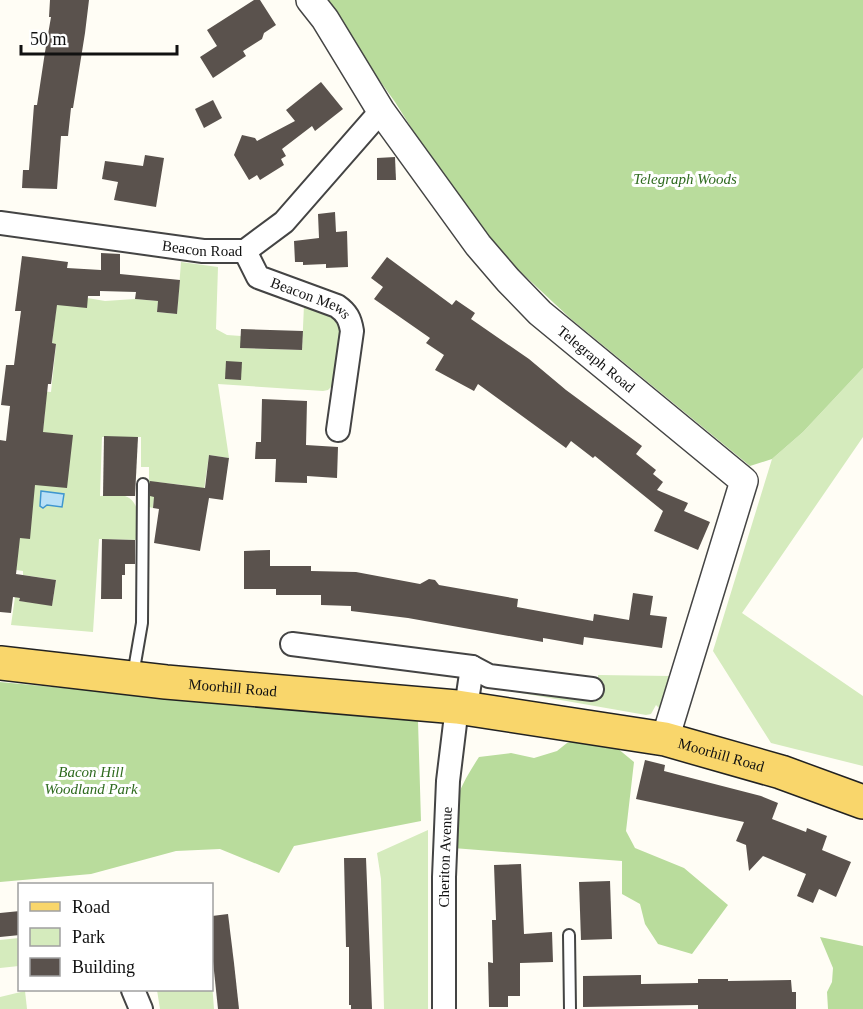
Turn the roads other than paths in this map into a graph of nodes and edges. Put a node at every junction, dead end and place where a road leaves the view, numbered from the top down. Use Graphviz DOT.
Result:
graph roads {
  1 [pos="310,0"];
  2 [pos="381,111"];
  3 [pos="0,223"];
  4 [pos="245,251"];
  5 [pos="338,430"];
  6 [pos="143,484"];
  7 [pos="292,644"];
  8 [pos="0,663"];
  9 [pos="472,667"];
  10 [pos="132,678"];
  11 [pos="592,689"];
  12 [pos="462,707"];
  13 [pos="665,739"];
  14 [pos="863,801"];
  15 [pos="569,934"];
  16 [pos="133,991"];
  17 [pos="141,1009"];
  18 [pos="444,1009"];
  19 [pos="570,1009"];
  1 -- 2 [label="street, Telegraph Road"];
  2 -- 4 [label="street, Beacon Road"];
  2 -- 13 [label="street, Telegraph Road"];
  3 -- 4 [label="street, Beacon Road"];
  4 -- 5 [label="street, Beacon Mews"];
  6 -- 10 [label="lane"];
  7 -- 9 [label="street"];
  8 -- 10 [label="main road, Moorhill Road"];
  9 -- 11 [label="street"];
  9 -- 12 [label="street"];
  10 -- 12 [label="main road, Moorhill Road"];
  12 -- 13 [label="main road, Moorhill Road"];
  12 -- 18 [label="street, Cheriton Avenue"];
  13 -- 14 [label="main road, Moorhill Road"];
  15 -- 19 [label="lane"];
  16 -- 17 [label="street"];
}
